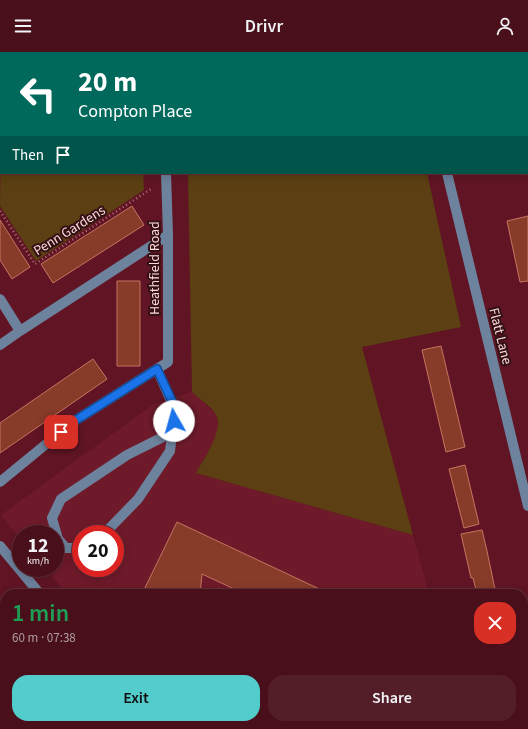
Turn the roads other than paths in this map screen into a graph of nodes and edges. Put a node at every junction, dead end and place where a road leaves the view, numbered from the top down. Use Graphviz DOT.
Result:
graph roads {
  1 [pos="447,174"];
  2 [pos="166,176"];
  3 [pos="168,235"];
  4 [pos="0,299"];
  5 [pos="20,331"];
  6 [pos="0,345"];
  7 [pos="157,369"];
  8 [pos="173,432"];
  9 [pos="0,482"];
  10 [pos="528,506"];
  11 [pos="113,525"];
  12 [pos="0,546"];
  13 [pos="72,548"];
  14 [pos="36,589"];
  1 -- 10 [label="street, Flatt Lane"];
  2 -- 3 [label="street, Heathfield Road"];
  3 -- 5 [label="street"];
  3 -- 7 [label="street, Heathfield Road"];
  4 -- 5 [label="street"];
  5 -- 6 [label="street"];
  7 -- 8 [label="street"];
  7 -- 9 [label="street"];
  8 -- 11 [label="street"];
  8 -- 13 [label="street"];
  12 -- 14 [label="street"];
}
